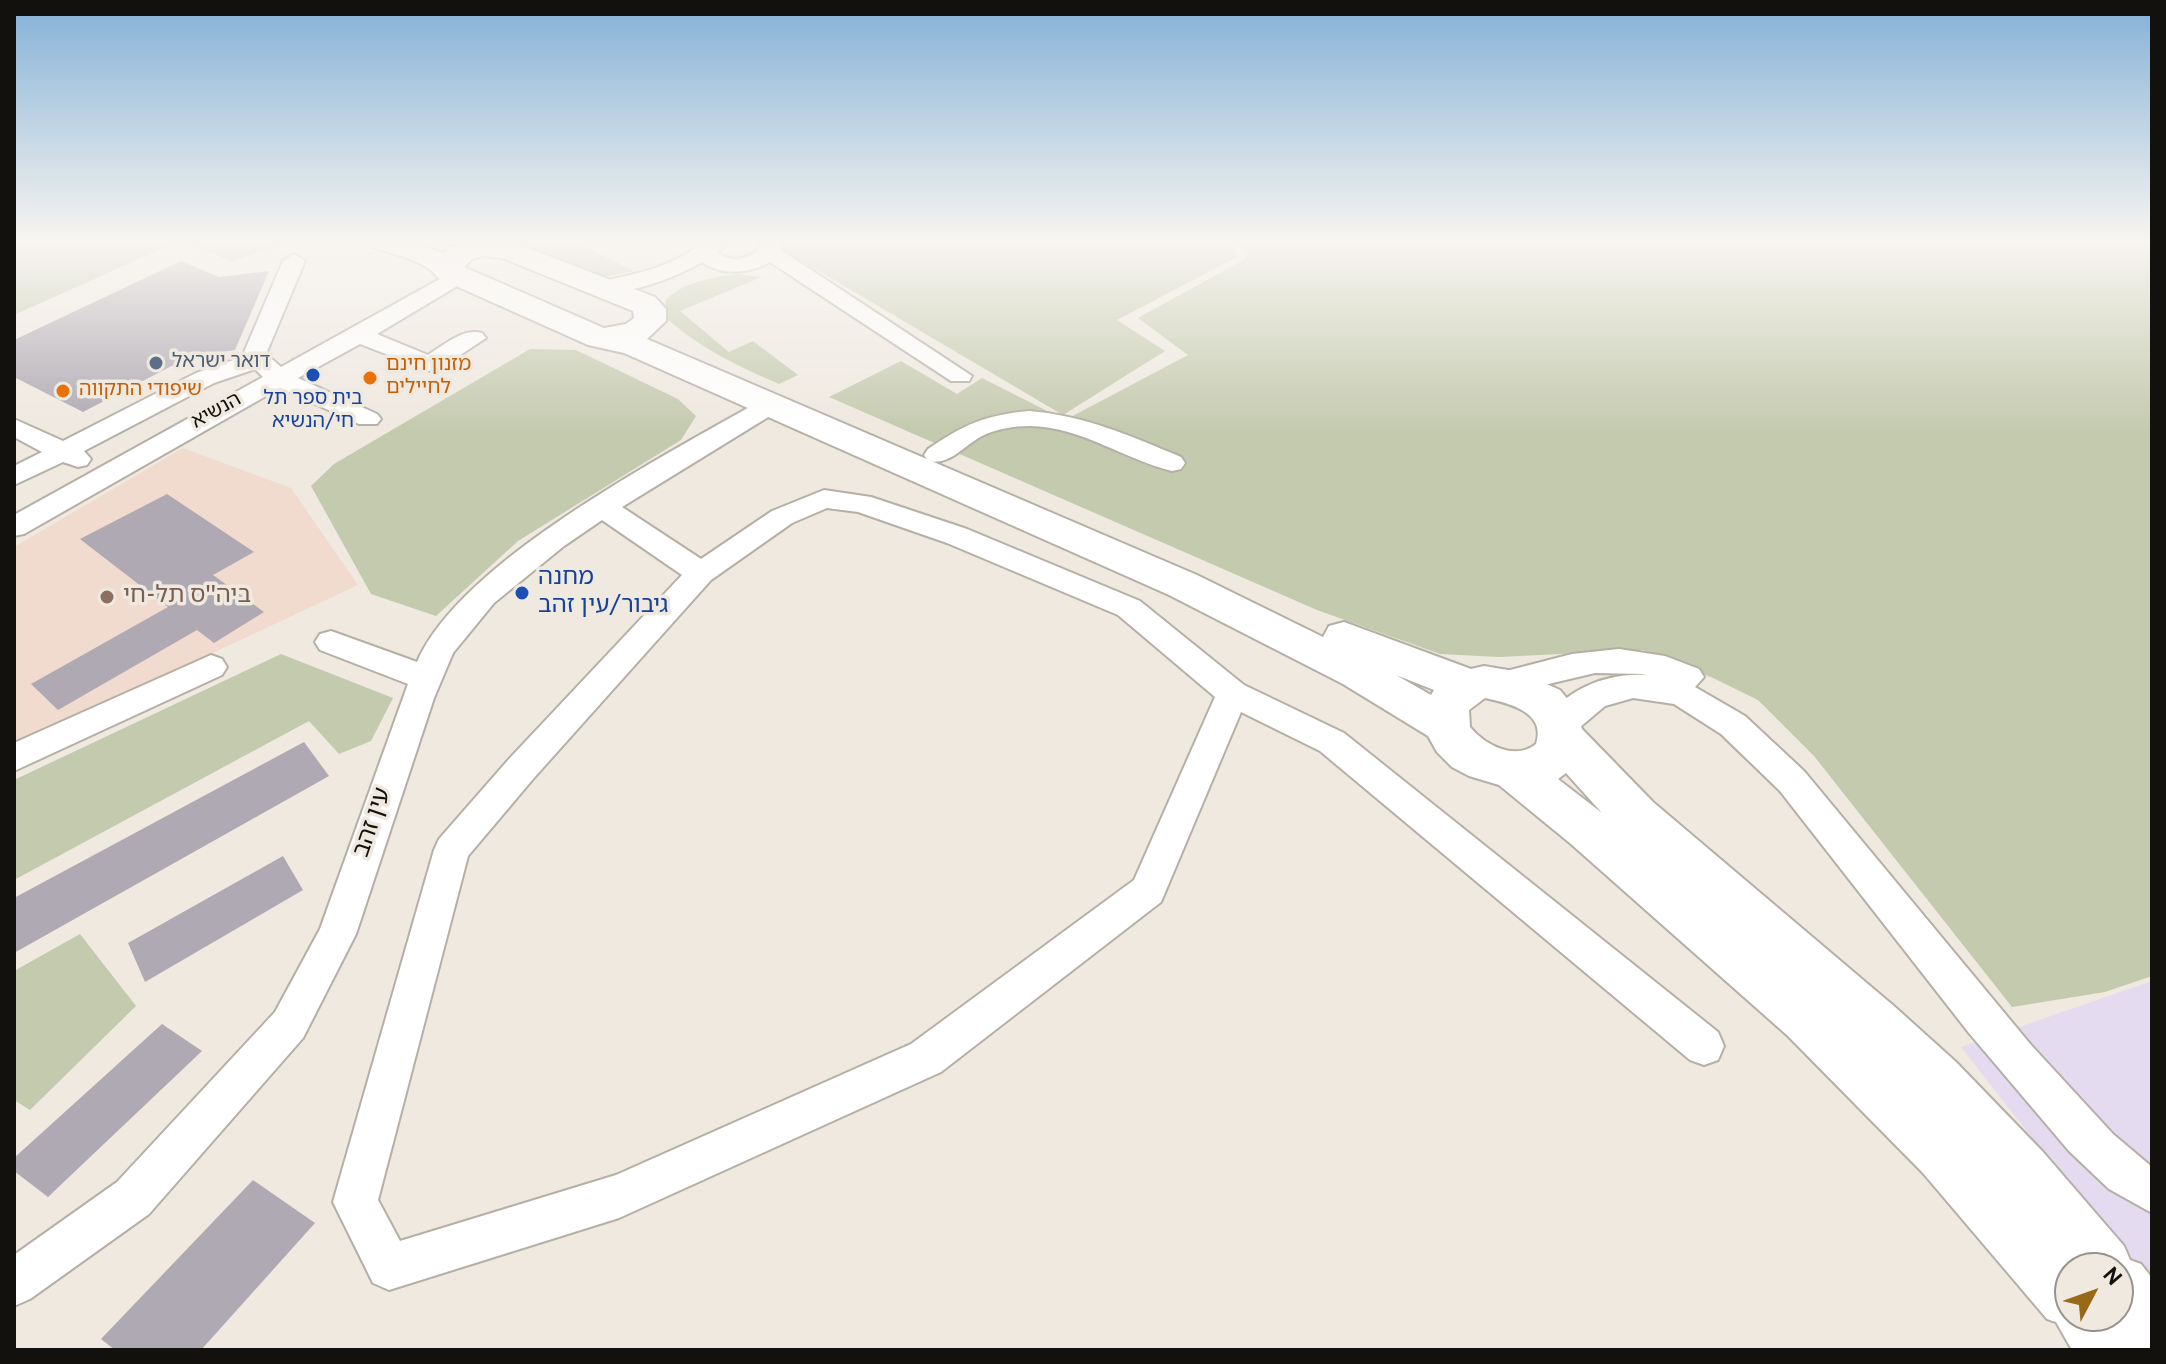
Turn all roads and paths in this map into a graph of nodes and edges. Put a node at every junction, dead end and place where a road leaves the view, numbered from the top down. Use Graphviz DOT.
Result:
graph roads {
  1 [pos="275,304"];
  2 [pos="415,304"];
  3 [pos="521,304"];
  4 [pos="630,304"];
  5 [pos="647,304"];
  6 [pos="854,304"];
  7 [pos="646,313"];
  8 [pos="359,335"];
  9 [pos="474,338"];
  10 [pos="604,338"];
  11 [pos="258,360"];
  12 [pos="960,376"];
  13 [pos="279,378"];
  14 [pos="769,406"];
  15 [pos="368,419"];
  16 [pos="14,427"];
  17 [pos="63,451"];
  18 [pos="937,455"];
  19 [pos="1172,463"];
  20 [pos="106,473"];
  21 [pos="14,477"];
  22 [pos="602,507"];
  23 [pos="14,527"];
  24 [pos="701,573"];
  25 [pos="331,642"];
  26 [pos="211,667"];
  27 [pos="426,678"];
  28 [pos="1485,684"];
  29 [pos="1233,694"];
  30 [pos="1446,725"];
  31 [pos="1562,732"];
  32 [pos="14,758"];
  33 [pos="1514,770"];
  34 [pos="1792,781"];
  35 [pos="1704,1046"];
  36 [pos="2152,1191"];
  37 [pos="2088,1252"];
  38 [pos="2054,1277"];
  39 [pos="14,1283"];
  40 [pos="2134,1307"];
  41 [pos="2152,1329"];
  42 [pos="2099,1332"];
  43 [pos="2113,1350"];
  1 -- 11 [label="street"];
  2 -- 8 [label="street, הנשיא"];
  3 -- 10 [label="highway"];
  4 -- 7 [label="highway"];
  5 -- 7 [label="street"];
  6 -- 12 [label="street"];
  7 -- 10 [label="highway"];
  7 -- 18 [label="highway"];
  8 -- 9 [label="street"];
  8 -- 13 [label="street, הנשיא"];
  10 -- 14 [label="highway"];
  11 -- 13 [label="street"];
  11 -- 17 [label="street"];
  13 -- 15 [label="street"];
  13 -- 20 [label="street, הנשיא"];
  14 -- 22 [label="street, עין זהב"];
  14 -- 30 [label="highway"];
  16 -- 17 [label="street"];
  17 -- 20 [label="street"];
  17 -- 21 [label="street"];
  18 -- 19 [label="street"];
  18 -- 28 [label="highway"];
  20 -- 23 [label="street, הנשיא"];
  22 -- 24 [label="street"];
  22 -- 27 [label="street, עין זהב"];
  24 -- 29 [label="street"];
  24 -- 29 [label="street"];
  25 -- 27 [label="street"];
  26 -- 32 [label="street"];
  27 -- 39 [label="street, עין זהב"];
  28 -- 30 [label="highway"];
  28 -- 31 [label="highway"];
  28 -- 34 [label="street"];
  29 -- 35 [label="street"];
  30 -- 33 [label="highway"];
  31 -- 33 [label="highway"];
  31 -- 34 [label="street"];
  31 -- 37 [label="highway"];
  33 -- 38 [label="highway"];
  34 -- 36 [label="street"];
  40 -- 41 [label="highway"];
  42 -- 43 [label="highway"];
}
